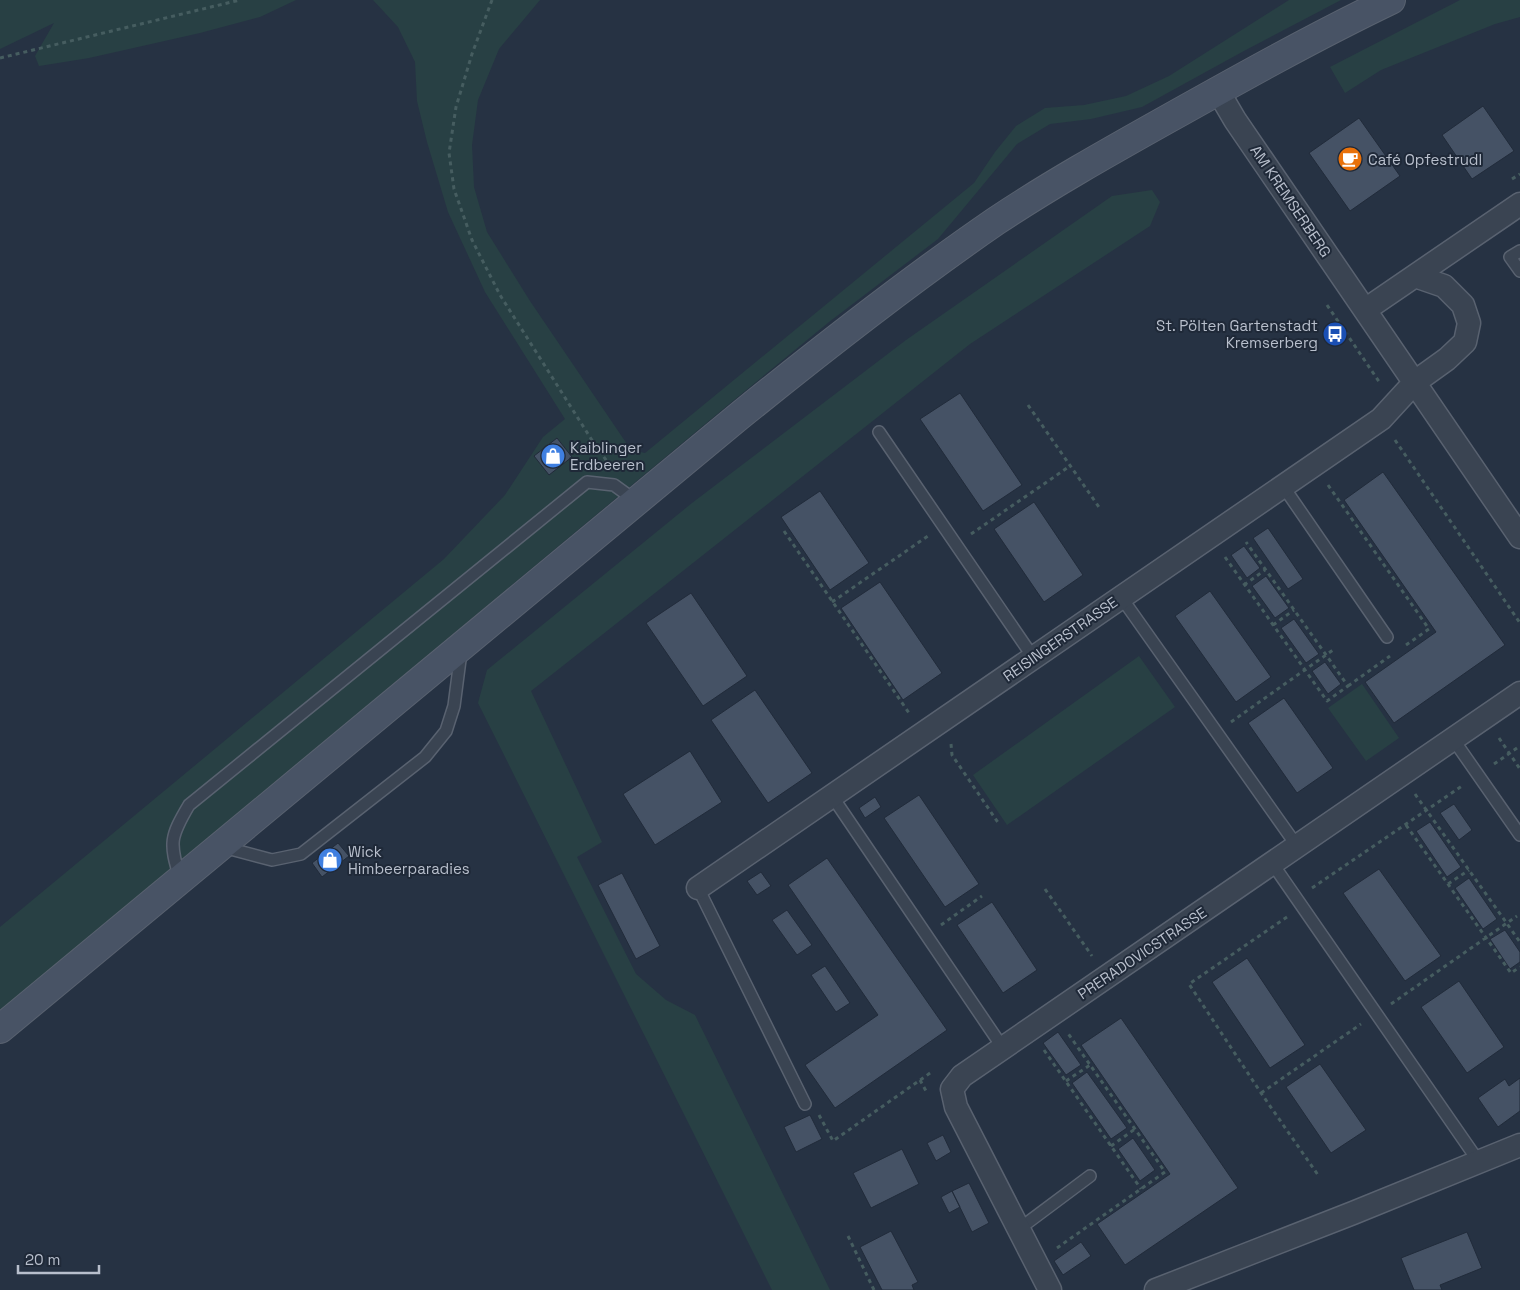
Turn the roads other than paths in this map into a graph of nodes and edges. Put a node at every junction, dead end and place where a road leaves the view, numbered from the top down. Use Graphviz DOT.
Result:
graph roads {
  1 [pos="1392,0"];
  2 [pos="1218,91"];
  3 [pos="1520,204"];
  4 [pos="1520,251"];
  5 [pos="1520,271"];
  6 [pos="1415,276"];
  7 [pos="1365,310"];
  8 [pos="1415,382"];
  9 [pos="879,432"];
  10 [pos="1283,486"];
  11 [pos="636,501"];
  12 [pos="1520,537"];
  13 [pos="1121,597"];
  14 [pos="1387,637"];
  15 [pos="462,646"];
  16 [pos="1033,658"];
  17 [pos="1520,693"];
  18 [pos="1453,739"];
  19 [pos="832,796"];
  20 [pos="1520,835"];
  21 [pos="1297,846"];
  22 [pos="220,847"];
  23 [pos="1272,863"];
  24 [pos="180,880"];
  25 [pos="698,888"];
  26 [pos="0,1029"];
  27 [pos="1003,1048"];
  28 [pos="805,1104"];
  29 [pos="1520,1146"];
  30 [pos="1479,1162"];
  31 [pos="1090,1176"];
  32 [pos="1019,1229"];
  33 [pos="1050,1290"];
  34 [pos="1156,1290"];
  1 -- 2 [label="main road"];
  2 -- 7 [label="street, AM KREMSERBERG"];
  2 -- 11 [label="main road"];
  3 -- 6 [label="street"];
  4 -- 5 [label="lane"];
  6 -- 7 [label="street"];
  6 -- 8 [label="street"];
  7 -- 8 [label="street, AM KREMSERBERG"];
  8 -- 10 [label="street, REISINGERSTRASSE"];
  8 -- 12 [label="street, AM KREMSERBERG"];
  9 -- 16 [label="lane"];
  10 -- 13 [label="street, REISINGERSTRASSE"];
  10 -- 14 [label="lane"];
  11 -- 15 [label="main road"];
  11 -- 24 [label="lane"];
  13 -- 16 [label="street, REISINGERSTRASSE"];
  13 -- 21 [label="lane"];
  15 -- 22 [label="main road"];
  15 -- 22 [label="lane"];
  16 -- 19 [label="street, REISINGERSTRASSE"];
  17 -- 18 [label="street, PRERADOVICSTRASSE"];
  18 -- 20 [label="lane"];
  18 -- 21 [label="street, PRERADOVICSTRASSE"];
  19 -- 25 [label="street, REISINGERSTRASSE"];
  19 -- 27 [label="lane"];
  21 -- 23 [label="street, PRERADOVICSTRASSE"];
  22 -- 24 [label="main road"];
  23 -- 27 [label="street, PRERADOVICSTRASSE"];
  23 -- 30 [label="lane"];
  24 -- 26 [label="main road"];
  25 -- 28 [label="lane"];
  27 -- 32 [label="street, PRERADOVICSTRASSE"];
  29 -- 30 [label="street"];
  30 -- 34 [label="street"];
  31 -- 32 [label="lane"];
  32 -- 33 [label="street, PRERADOVICSTRASSE"];
}
